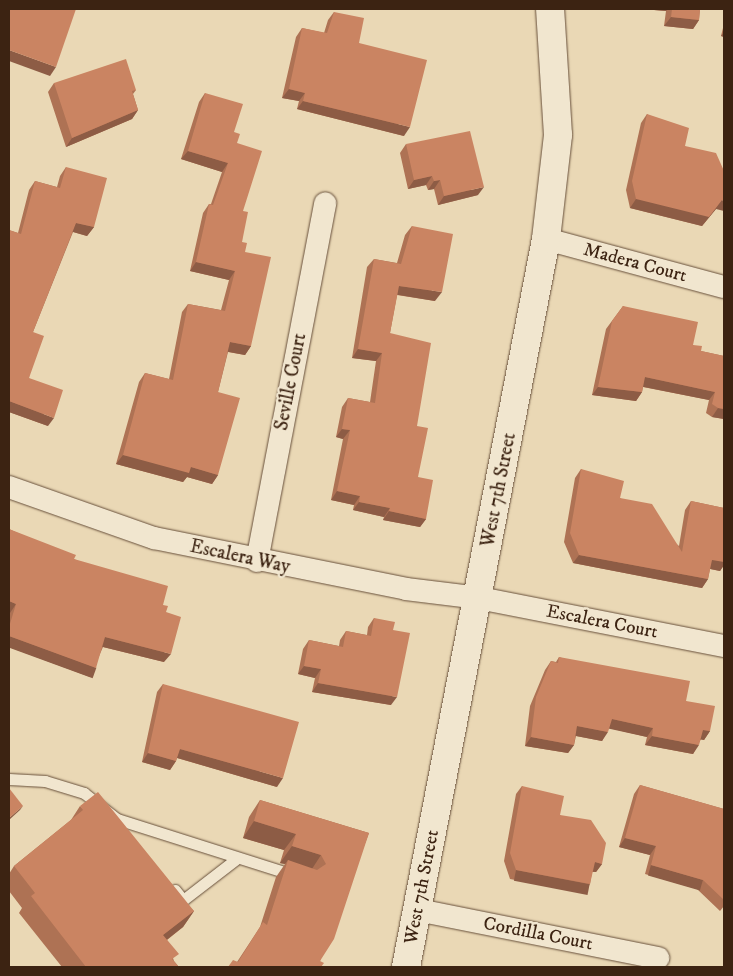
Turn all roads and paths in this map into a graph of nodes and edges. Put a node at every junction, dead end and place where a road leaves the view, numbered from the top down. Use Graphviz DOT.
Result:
graph roads {
  1 [pos="550,9"];
  2 [pos="325,203"];
  3 [pos="546,239"];
  4 [pos="724,287"];
  5 [pos="9,487"];
  6 [pos="256,561"];
  7 [pos="479,598"];
  8 [pos="724,646"];
  9 [pos="9,779"];
  10 [pos="117,819"];
  11 [pos="135,841"];
  12 [pos="235,860"];
  13 [pos="165,878"];
  14 [pos="308,879"];
  15 [pos="418,910"];
  16 [pos="658,958"];
  17 [pos="406,967"];
  1 -- 3 [label="main road, West 7th Street"];
  2 -- 6 [label="street, Seville Court"];
  3 -- 4 [label="street, Madera Court"];
  3 -- 7 [label="main road, West 7th Street"];
  5 -- 6 [label="street, Escalera Way"];
  6 -- 7 [label="street, Escalera Way"];
  7 -- 8 [label="street, Escalera Court"];
  7 -- 15 [label="main road, West 7th Street"];
  9 -- 10 [label="lane"];
  10 -- 11 [label="lane"];
  10 -- 12 [label="lane"];
  12 -- 13 [label="lane"];
  12 -- 14 [label="lane"];
  15 -- 16 [label="street, Cordilla Court"];
  15 -- 17 [label="main road, West 7th Street"];
}
